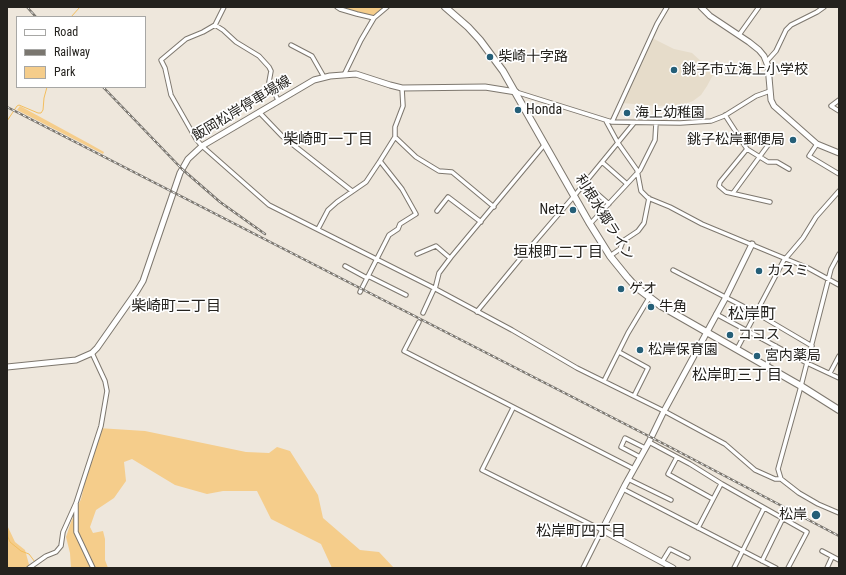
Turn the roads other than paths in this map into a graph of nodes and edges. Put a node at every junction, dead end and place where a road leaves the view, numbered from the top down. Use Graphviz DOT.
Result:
graph roads {
  1 [pos="224,7"];
  2 [pos="337,7"];
  3 [pos="387,7"];
  4 [pos="445,7"];
  5 [pos="667,7"];
  6 [pos="701,7"];
  7 [pos="759,7"];
  8 [pos="824,7"];
  9 [pos="374,18"];
  10 [pos="215,25"];
  11 [pos="739,35"];
  12 [pos="291,45"];
  13 [pos="767,61"];
  14 [pos="344,75"];
  15 [pos="324,77"];
  16 [pos="402,88"];
  17 [pos="770,91"];
  18 [pos="516,92"];
  19 [pos="278,100"];
  20 [pos="839,100"];
  21 [pos="839,111"];
  22 [pos="259,112"];
  23 [pos="725,115"];
  24 [pos="606,121"];
  25 [pos="612,122"];
  26 [pos="634,123"];
  27 [pos="656,123"];
  28 [pos="395,137"];
  29 [pos="774,137"];
  30 [pos="618,142"];
  31 [pos="545,144"];
  32 [pos="817,144"];
  33 [pos="202,146"];
  34 [pos="747,149"];
  35 [pos="839,153"];
  36 [pos="760,157"];
  37 [pos="380,161"];
  38 [pos="602,162"];
  39 [pos="789,169"];
  40 [pos="638,173"];
  41 [pos="839,174"];
  42 [pos="585,183"];
  43 [pos="627,184"];
  44 [pos="352,191"];
  45 [pos="839,192"];
  46 [pos="733,193"];
  47 [pos="575,196"];
  48 [pos="650,198"];
  49 [pos="770,202"];
  50 [pos="609,204"];
  51 [pos="494,207"];
  52 [pos="437,211"];
  53 [pos="481,222"];
  54 [pos="590,224"];
  55 [pos="318,229"];
  56 [pos="752,244"];
  57 [pos="417,254"];
  58 [pos="839,254"];
  59 [pos="610,256"];
  60 [pos="450,258"];
  61 [pos="785,258"];
  62 [pos="377,259"];
  63 [pos="345,266"];
  64 [pos="673,270"];
  65 [pos="368,277"];
  66 [pos="829,278"];
  67 [pos="839,285"];
  68 [pos="434,289"];
  69 [pos="360,292"];
  70 [pos="406,295"];
  71 [pos="726,297"];
  72 [pos="649,298"];
  73 [pos="477,312"];
  74 [pos="423,313"];
  75 [pos="756,313"];
  76 [pos="716,314"];
  77 [pos="419,322"];
  78 [pos="747,331"];
  79 [pos="706,332"];
  80 [pos="776,346"];
  81 [pos="812,346"];
  82 [pos="737,349"];
  83 [pos="619,352"];
  84 [pos="92,353"];
  85 [pos="839,356"];
  86 [pos="807,363"];
  87 [pos="766,366"];
  88 [pos="7,367"];
  89 [pos="830,373"];
  90 [pos="839,378"];
  91 [pos="604,381"];
  92 [pos="801,386"];
  93 [pos="634,396"];
  94 [pos="513,408"];
  95 [pos="839,410"];
  96 [pos="664,412"];
  97 [pos="649,442"];
  98 [pos="646,448"];
  99 [pos="640,457"];
  100 [pos="677,457"];
  101 [pos="634,469"];
  102 [pos="628,479"];
  103 [pos="781,480"];
  104 [pos="721,484"];
  105 [pos="623,489"];
  106 [pos="713,499"];
  107 [pos="671,500"];
  108 [pos="76,502"];
  109 [pos="764,508"];
  110 [pos="839,513"];
  111 [pos="783,518"];
  112 [pos="698,528"];
  113 [pos="602,530"];
  114 [pos="743,551"];
  115 [pos="822,551"];
  116 [pos="832,557"];
  117 [pos="688,558"];
  118 [pos="839,560"];
  119 [pos="762,561"];
  120 [pos="662,562"];
  121 [pos="29,568"];
  122 [pos="93,568"];
  123 [pos="583,568"];
  124 [pos="673,568"];
  125 [pos="734,568"];
  126 [pos="776,568"];
  127 [pos="788,568"];
  128 [pos="826,568"];
  1 -- 10 [label="street"];
  2 -- 9 [label="street"];
  3 -- 9 [label="street"];
  4 -- 18 [label="highway, 利根水郷ライン"];
  5 -- 25 [label="street"];
  6 -- 11 [label="main road"];
  7 -- 11 [label="street"];
  8 -- 13 [label="street"];
  9 -- 14 [label="street"];
  10 -- 19 [label="street"];
  10 -- 33 [label="street"];
  11 -- 13 [label="main road"];
  12 -- 15 [label="street"];
  13 -- 17 [label="main road"];
  14 -- 15 [label="main road, 飯岡松岸停車場線"];
  14 -- 16 [label="main road, 飯岡松岸停車場線"];
  15 -- 19 [label="main road, 飯岡松岸停車場線"];
  16 -- 18 [label="main road, 飯岡松岸停車場線"];
  16 -- 28 [label="street"];
  17 -- 23 [label="street"];
  17 -- 32 [label="main road"];
  18 -- 24 [label="street"];
  18 -- 31 [label="highway, 利根水郷ライン"];
  19 -- 22 [label="main road, 飯岡松岸停車場線"];
  20 -- 21 [label="street"];
  22 -- 33 [label="main road, 飯岡松岸停車場線"];
  22 -- 44 [label="street"];
  23 -- 27 [label="street"];
  23 -- 34 [label="street"];
  24 -- 25 [label="street"];
  24 -- 30 [label="street"];
  25 -- 26 [label="street"];
  26 -- 27 [label="street"];
  26 -- 30 [label="street"];
  27 -- 40 [label="street"];
  28 -- 37 [label="street"];
  28 -- 51 [label="street"];
  29 -- 36 [label="street"];
  30 -- 38 [label="street"];
  30 -- 40 [label="street"];
  31 -- 47 [label="highway, 利根水郷ライン"];
  31 -- 51 [label="street"];
  32 -- 35 [label="main road"];
  32 -- 41 [label="street"];
  33 -- 55 [label="street"];
  33 -- 84 [label="main road, 飯岡松岸停車場線"];
  34 -- 36 [label="street"];
  34 -- 46 [label="street"];
  36 -- 39 [label="street"];
  36 -- 46 [label="street"];
  37 -- 44 [label="street"];
  37 -- 62 [label="street"];
  38 -- 42 [label="street"];
  38 -- 43 [label="street"];
  40 -- 43 [label="street"];
  40 -- 48 [label="street"];
  42 -- 47 [label="street"];
  42 -- 50 [label="street"];
  43 -- 50 [label="street"];
  44 -- 55 [label="street"];
  45 -- 61 [label="street"];
  46 -- 49 [label="street"];
  47 -- 54 [label="highway, 利根水郷ライン"];
  47 -- 73 [label="street"];
  48 -- 56 [label="street"];
  48 -- 59 [label="street"];
  50 -- 54 [label="street"];
  51 -- 53 [label="street"];
  52 -- 53 [label="street"];
  53 -- 60 [label="street"];
  54 -- 59 [label="highway, 利根水郷ライン"];
  55 -- 62 [label="street"];
  56 -- 61 [label="street"];
  56 -- 71 [label="main road"];
  57 -- 60 [label="street"];
  58 -- 66 [label="street"];
  59 -- 72 [label="highway, 利根水郷ライン"];
  60 -- 68 [label="street"];
  61 -- 66 [label="street"];
  61 -- 75 [label="street"];
  62 -- 65 [label="street"];
  62 -- 68 [label="street"];
  63 -- 65 [label="street"];
  64 -- 71 [label="street"];
  65 -- 69 [label="street"];
  65 -- 70 [label="street"];
  66 -- 67 [label="street"];
  66 -- 81 [label="street"];
  68 -- 73 [label="street"];
  68 -- 74 [label="street"];
  71 -- 75 [label="street"];
  71 -- 76 [label="main road"];
  72 -- 79 [label="highway, 利根水郷ライン"];
  72 -- 83 [label="street"];
  73 -- 91 [label="street"];
  75 -- 78 [label="street"];
  75 -- 81 [label="street"];
  76 -- 78 [label="street"];
  76 -- 79 [label="main road"];
  77 -- 94 [label="street"];
  78 -- 80 [label="street"];
  78 -- 82 [label="street"];
  79 -- 82 [label="highway, 利根水郷ライン"];
  79 -- 96 [label="main road"];
  80 -- 86 [label="street"];
  80 -- 87 [label="street"];
  81 -- 86 [label="street"];
  82 -- 87 [label="highway, 利根水郷ライン"];
  83 -- 91 [label="street"];
  83 -- 93 [label="street"];
  84 -- 88 [label="main road, 飯岡松岸停車場線"];
  84 -- 108 [label="street"];
  85 -- 89 [label="street"];
  86 -- 89 [label="street"];
  86 -- 92 [label="street"];
  87 -- 92 [label="highway, 利根水郷ライン"];
  89 -- 90 [label="street"];
  91 -- 93 [label="street"];
  92 -- 95 [label="highway, 利根水郷ライン"];
  92 -- 103 [label="street"];
  93 -- 96 [label="street"];
  94 -- 101 [label="street"];
  94 -- 113 [label="street"];
  96 -- 97 [label="main road"];
  96 -- 103 [label="street"];
  97 -- 98 [label="main road"];
  97 -- 100 [label="street"];
  98 -- 99 [label="main road"];
  98 -- 99 [label="street"];
  99 -- 101 [label="main road"];
  100 -- 104 [label="street"];
  100 -- 106 [label="street"];
  101 -- 102 [label="main road"];
  102 -- 105 [label="main road"];
  102 -- 107 [label="street"];
  103 -- 110 [label="street"];
  104 -- 106 [label="street"];
  104 -- 109 [label="street"];
  105 -- 112 [label="street"];
  105 -- 113 [label="main road"];
  106 -- 112 [label="street"];
  108 -- 121 [label="street"];
  108 -- 122 [label="street"];
  109 -- 111 [label="street"];
  109 -- 114 [label="street"];
  111 -- 119 [label="street"];
  111 -- 127 [label="street"];
  112 -- 114 [label="street"];
  113 -- 120 [label="main road"];
  113 -- 123 [label="street"];
  114 -- 119 [label="street"];
  114 -- 125 [label="street"];
  115 -- 116 [label="street"];
  116 -- 118 [label="street"];
  116 -- 128 [label="street"];
  117 -- 120 [label="street"];
  119 -- 126 [label="street"];
  120 -- 124 [label="main road"];
}
